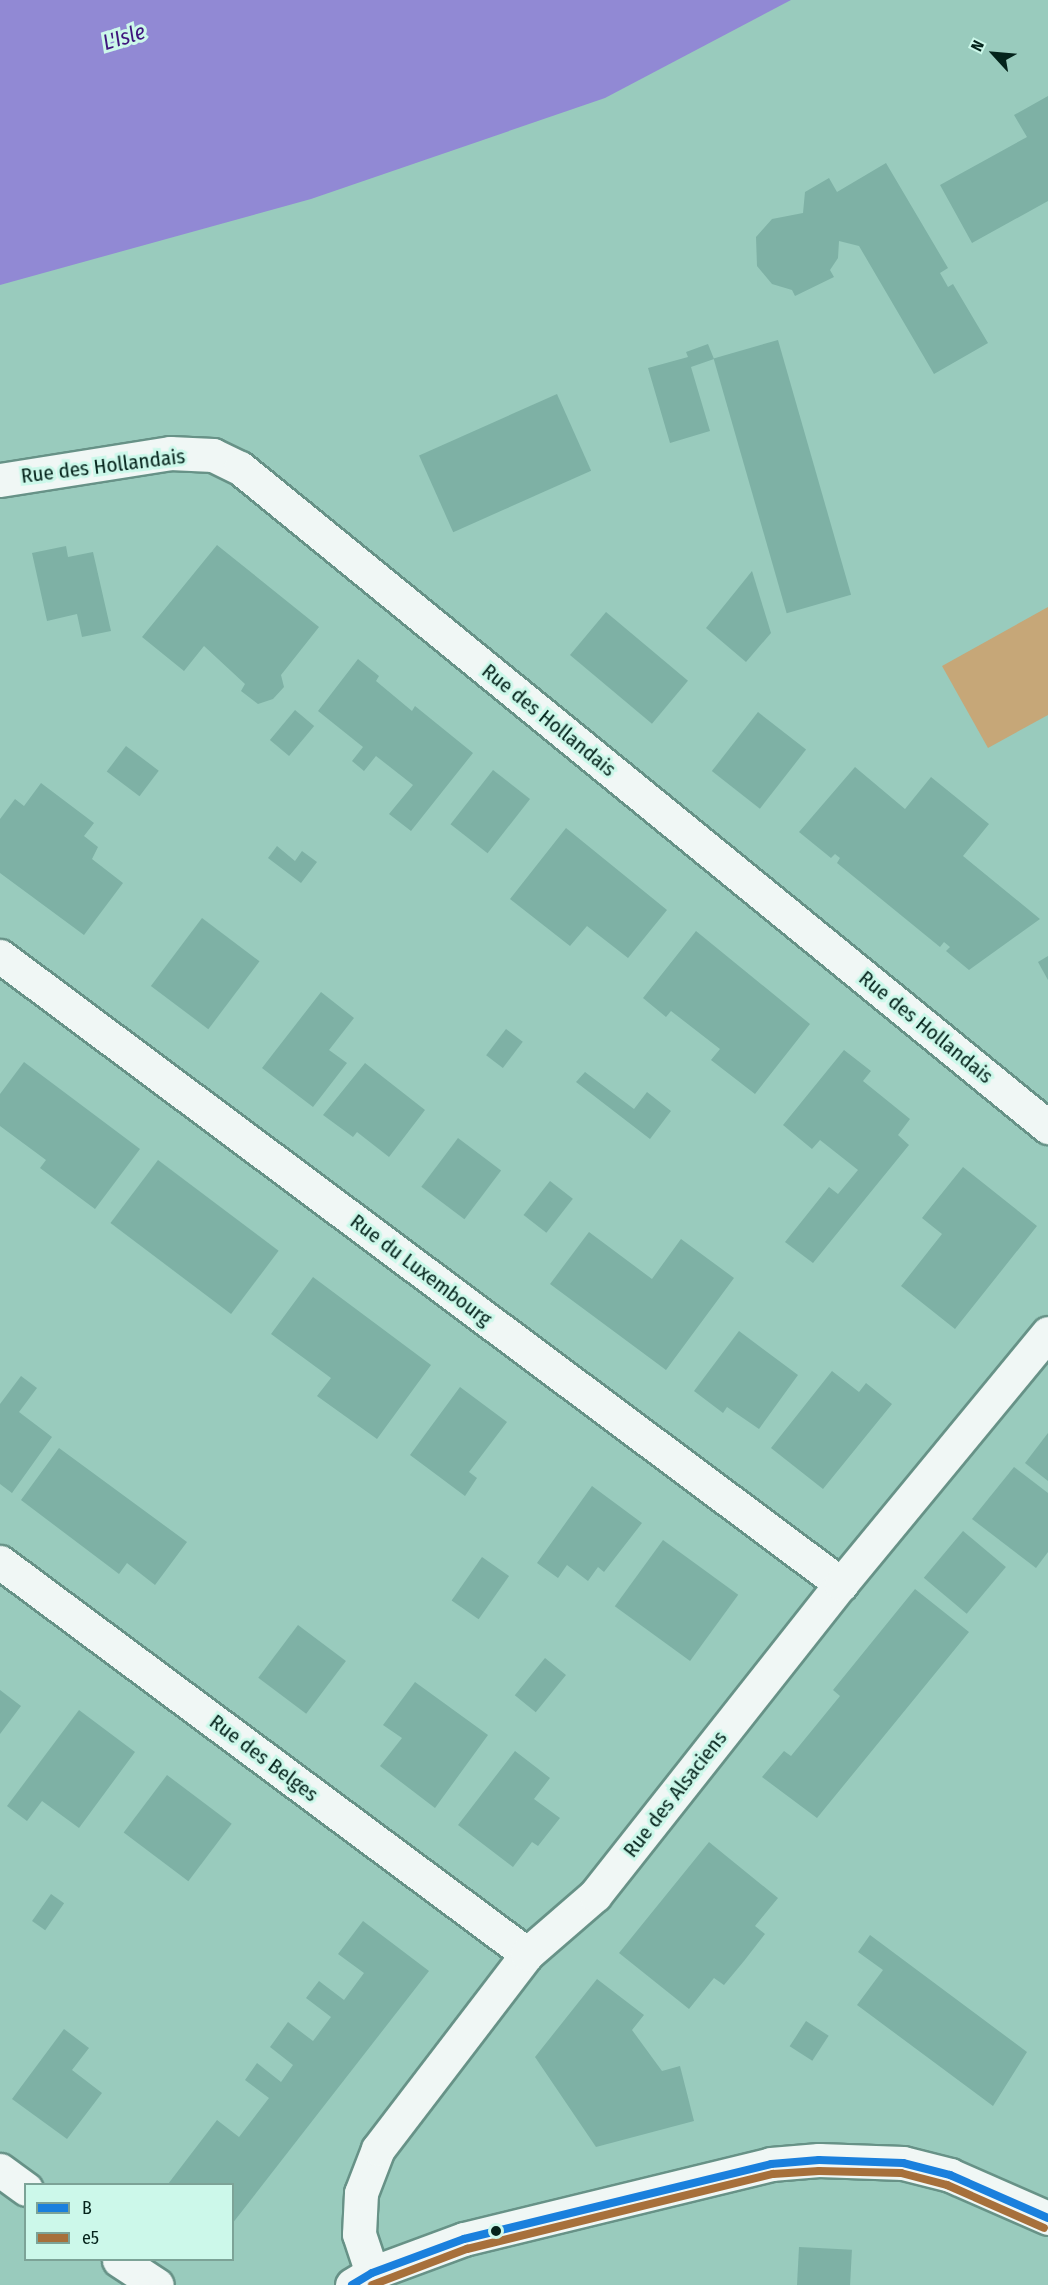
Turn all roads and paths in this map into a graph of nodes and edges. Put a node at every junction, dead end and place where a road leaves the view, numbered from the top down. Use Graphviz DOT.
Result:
graph roads {
  1 [pos="0,480"];
  2 [pos="0,956"];
  3 [pos="1048,1127"];
  4 [pos="1048,1333"];
  5 [pos="0,1562"];
  6 [pos="841,1584"];
  7 [pos="527,1954"];
  8 [pos="0,2170"];
  9 [pos="24,2188"];
  10 [pos="1048,2218"];
  11 [pos="122,2261"];
  12 [pos="362,2279"];
  13 [pos="157,2285"];
  1 -- 3 [label="street, Rue des Hollandais"];
  2 -- 6 [label="street, Rue du Luxembourg"];
  4 -- 6 [label="street, Rue des Alsaciens"];
  5 -- 7 [label="street, Rue des Belges"];
  6 -- 7 [label="street, Rue des Alsaciens"];
  7 -- 12 [label="street, Rue des Alsaciens"];
  8 -- 9 [label="street"];
  10 -- 12 [label="street"];
  11 -- 13 [label="street"];
}
